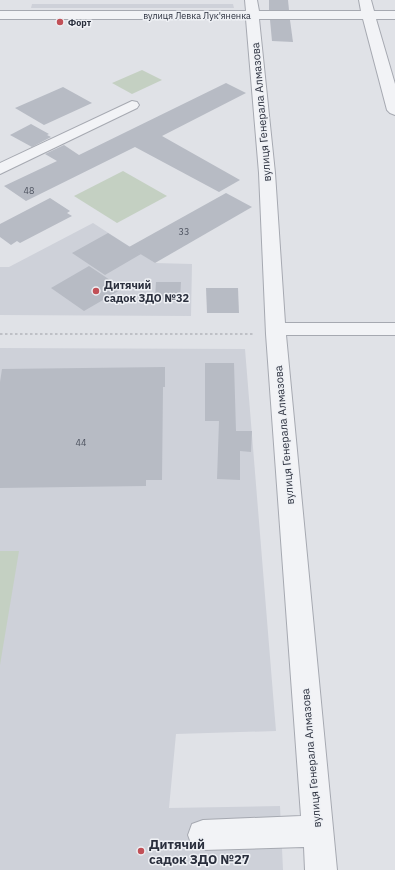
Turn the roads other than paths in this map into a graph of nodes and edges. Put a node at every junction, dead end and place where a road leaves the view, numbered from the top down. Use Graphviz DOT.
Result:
graph roads {
  1 [pos="8,0"];
  2 [pos="365,0"];
  3 [pos="252,8"];
  4 [pos="368,15"];
  5 [pos="395,16"];
  6 [pos="1,18"];
  7 [pos="132,105"];
  8 [pos="395,110"];
  9 [pos="0,169"];
  10 [pos="395,329"];
  11 [pos="276,332"];
  12 [pos="317,831"];
  13 [pos="203,835"];
  14 [pos="321,870"];
  1 -- 6 [label="street"];
  2 -- 4 [label="street"];
  3 -- 4 [label="street, вулиця Левка Лук'яненка"];
  3 -- 6 [label="street, вулиця Левка Лук'яненка"];
  3 -- 11 [label="street, вулиця Генерала Алмазова"];
  4 -- 5 [label="street, вулиця Левка Лук'яненка"];
  4 -- 8 [label="street"];
  7 -- 9 [label="street"];
  10 -- 11 [label="street"];
  11 -- 12 [label="street, вулиця Генерала Алмазова"];
  12 -- 13 [label="street"];
  12 -- 14 [label="street, вулиця Генерала Алмазова"];
}
